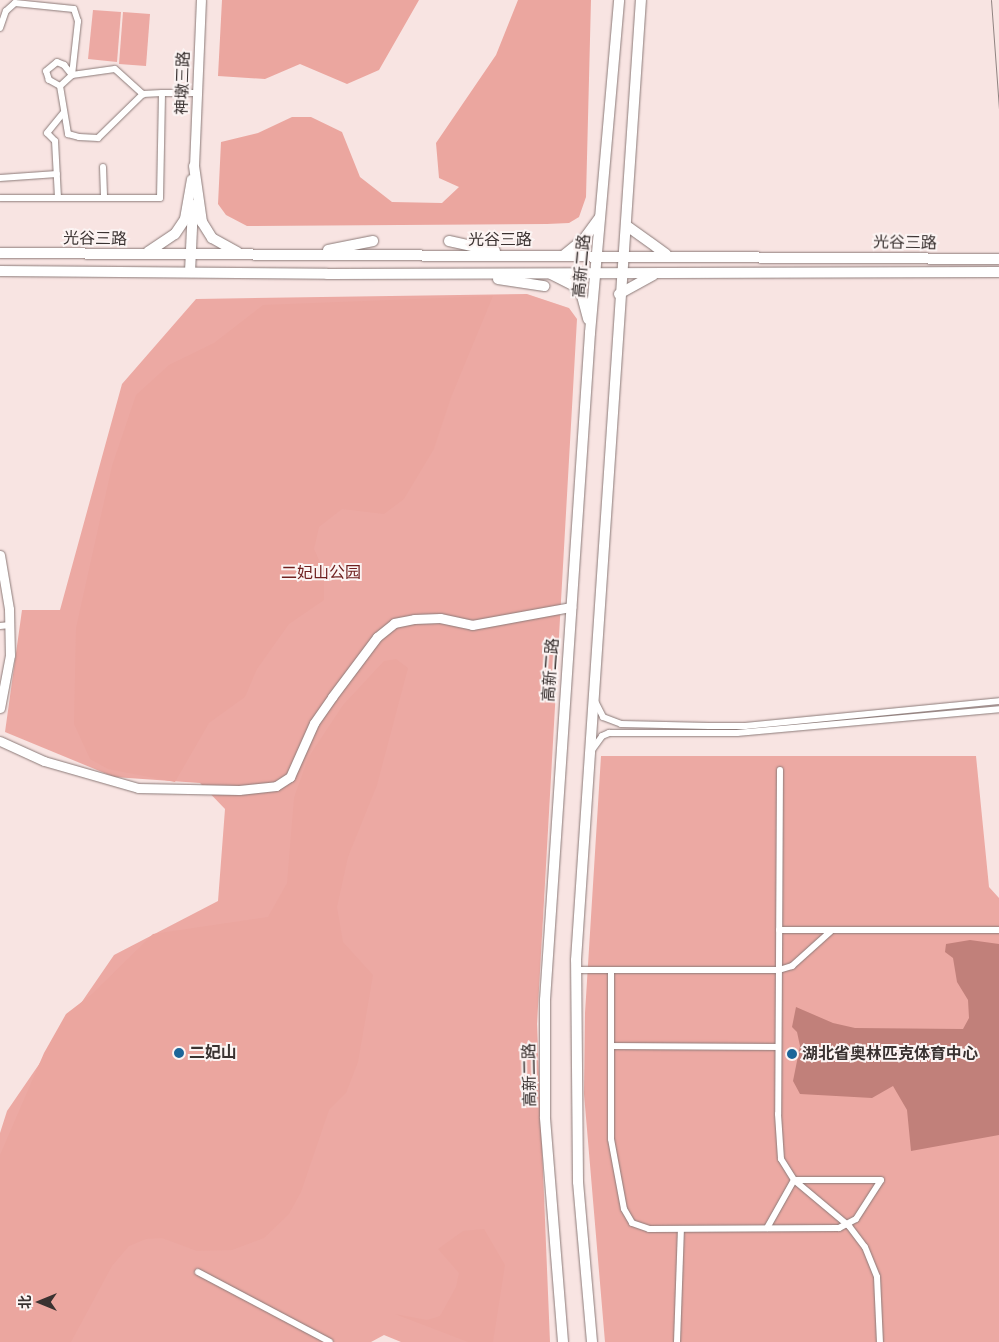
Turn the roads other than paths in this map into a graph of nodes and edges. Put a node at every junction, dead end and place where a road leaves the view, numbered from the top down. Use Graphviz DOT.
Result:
graph roads {
  1 [pos="201,0"];
  2 [pos="619,0"];
  3 [pos="641,0"];
  4 [pos="0,28"];
  5 [pos="72,75"];
  6 [pos="60,86"];
  7 [pos="162,93"];
  8 [pos="197,93"];
  9 [pos="143,94"];
  10 [pos="64,112"];
  11 [pos="194,166"];
  12 [pos="103,167"];
  13 [pos="57,174"];
  14 [pos="0,178"];
  15 [pos="0,198"];
  16 [pos="58,198"];
  17 [pos="104,198"];
  18 [pos="602,212"];
  19 [pos="627,226"];
  20 [pos="374,241"];
  21 [pos="449,241"];
  22 [pos="0,253"];
  23 [pos="143,254"];
  24 [pos="191,254"];
  25 [pos="245,255"];
  26 [pos="306,255"];
  27 [pos="623,255"];
  28 [pos="516,256"];
  29 [pos="562,256"];
  30 [pos="597,256"];
  31 [pos="670,256"];
  32 [pos="999,259"];
  33 [pos="0,271"];
  34 [pos="190,272"];
  35 [pos="596,272"];
  36 [pos="621,272"];
  37 [pos="999,272"];
  38 [pos="548,273"];
  39 [pos="659,273"];
  40 [pos="467,274"];
  41 [pos="544,286"];
  42 [pos="620,294"];
  43 [pos="590,334"];
  44 [pos="0,555"];
  45 [pos="571,607"];
  46 [pos="10,625"];
  47 [pos="0,626"];
  48 [pos="594,699"];
  49 [pos="999,701"];
  50 [pos="0,708"];
  51 [pos="999,709"];
  52 [pos="0,741"];
  53 [pos="589,756"];
  54 [pos="780,770"];
  55 [pos="779,930"];
  56 [pos="999,930"];
  57 [pos="830,931"];
  58 [pos="576,970"];
  59 [pos="778,970"];
  60 [pos="611,971"];
  61 [pos="611,1046"];
  62 [pos="778,1047"];
  63 [pos="794,1180"];
  64 [pos="849,1226"];
  65 [pos="767,1228"];
  66 [pos="681,1230"];
  67 [pos="198,1272"];
  68 [pos="330,1342"];
  69 [pos="563,1342"];
  70 [pos="592,1342"];
  71 [pos="678,1342"];
  72 [pos="880,1342"];
  1 -- 8 [label="street, 神墩三路"];
  2 -- 18 [label="main road, 高新二路"];
  3 -- 19 [label="main road"];
  4 -- 5 [label="street"];
  5 -- 6 [label="street"];
  5 -- 6 [label="street"];
  5 -- 9 [label="street"];
  6 -- 10 [label="street"];
  7 -- 8 [label="street"];
  7 -- 9 [label="street"];
  7 -- 17 [label="street"];
  8 -- 11 [label="street, 神墩三路"];
  9 -- 10 [label="street"];
  10 -- 13 [label="street"];
  11 -- 23 [label="main road"];
  11 -- 24 [label="main road"];
  11 -- 25 [label="main road"];
  12 -- 17 [label="street"];
  13 -- 14 [label="street"];
  13 -- 16 [label="street"];
  15 -- 16 [label="street"];
  16 -- 17 [label="street"];
  18 -- 29 [label="main road"];
  18 -- 30 [label="main road, 高新二路"];
  19 -- 27 [label="main road"];
  19 -- 31 [label="main road"];
  20 -- 26 [label="main road"];
  21 -- 28 [label="main road"];
  22 -- 23 [label="main road, 光谷三路"];
  23 -- 24 [label="main road, 光谷三路"];
  24 -- 25 [label="main road, 光谷三路"];
  24 -- 34 [label="main road"];
  25 -- 26 [label="main road, 光谷三路"];
  26 -- 28 [label="main road, 光谷三路"];
  27 -- 30 [label="main road, 光谷三路"];
  27 -- 31 [label="main road, 光谷三路"];
  27 -- 36 [label="main road"];
  28 -- 29 [label="main road, 光谷三路"];
  29 -- 30 [label="main road, 光谷三路"];
  30 -- 35 [label="main road, 高新二路"];
  31 -- 32 [label="main road, 光谷三路"];
  33 -- 34 [label="main road, 光谷三路"];
  34 -- 40 [label="main road, 光谷三路"];
  35 -- 36 [label="main road, 光谷三路"];
  35 -- 38 [label="main road, 光谷三路"];
  35 -- 43 [label="main road, 高新二路"];
  36 -- 39 [label="main road, 光谷三路"];
  36 -- 42 [label="main road"];
  37 -- 39 [label="main road, 光谷三路"];
  38 -- 40 [label="main road, 光谷三路"];
  38 -- 43 [label="main road"];
  39 -- 42 [label="main road"];
  40 -- 41 [label="main road"];
  42 -- 48 [label="main road"];
  43 -- 45 [label="main road, 高新二路"];
  44 -- 46 [label="street"];
  45 -- 52 [label="street"];
  45 -- 69 [label="main road, 高新二路"];
  46 -- 47 [label="street"];
  46 -- 50 [label="street"];
  48 -- 49 [label="street"];
  48 -- 53 [label="main road"];
  51 -- 53 [label="street"];
  53 -- 58 [label="main road"];
  54 -- 55 [label="street"];
  55 -- 57 [label="street"];
  55 -- 59 [label="street"];
  56 -- 57 [label="street"];
  57 -- 59 [label="street"];
  58 -- 60 [label="street"];
  58 -- 70 [label="main road"];
  59 -- 60 [label="street"];
  59 -- 62 [label="street"];
  60 -- 61 [label="street"];
  61 -- 62 [label="street"];
  61 -- 66 [label="street"];
  62 -- 63 [label="street"];
  63 -- 64 [label="street"];
  63 -- 64 [label="street"];
  63 -- 65 [label="street"];
  64 -- 65 [label="street"];
  64 -- 72 [label="street"];
  65 -- 66 [label="street"];
  66 -- 71 [label="street"];
  67 -- 68 [label="street"];
}
